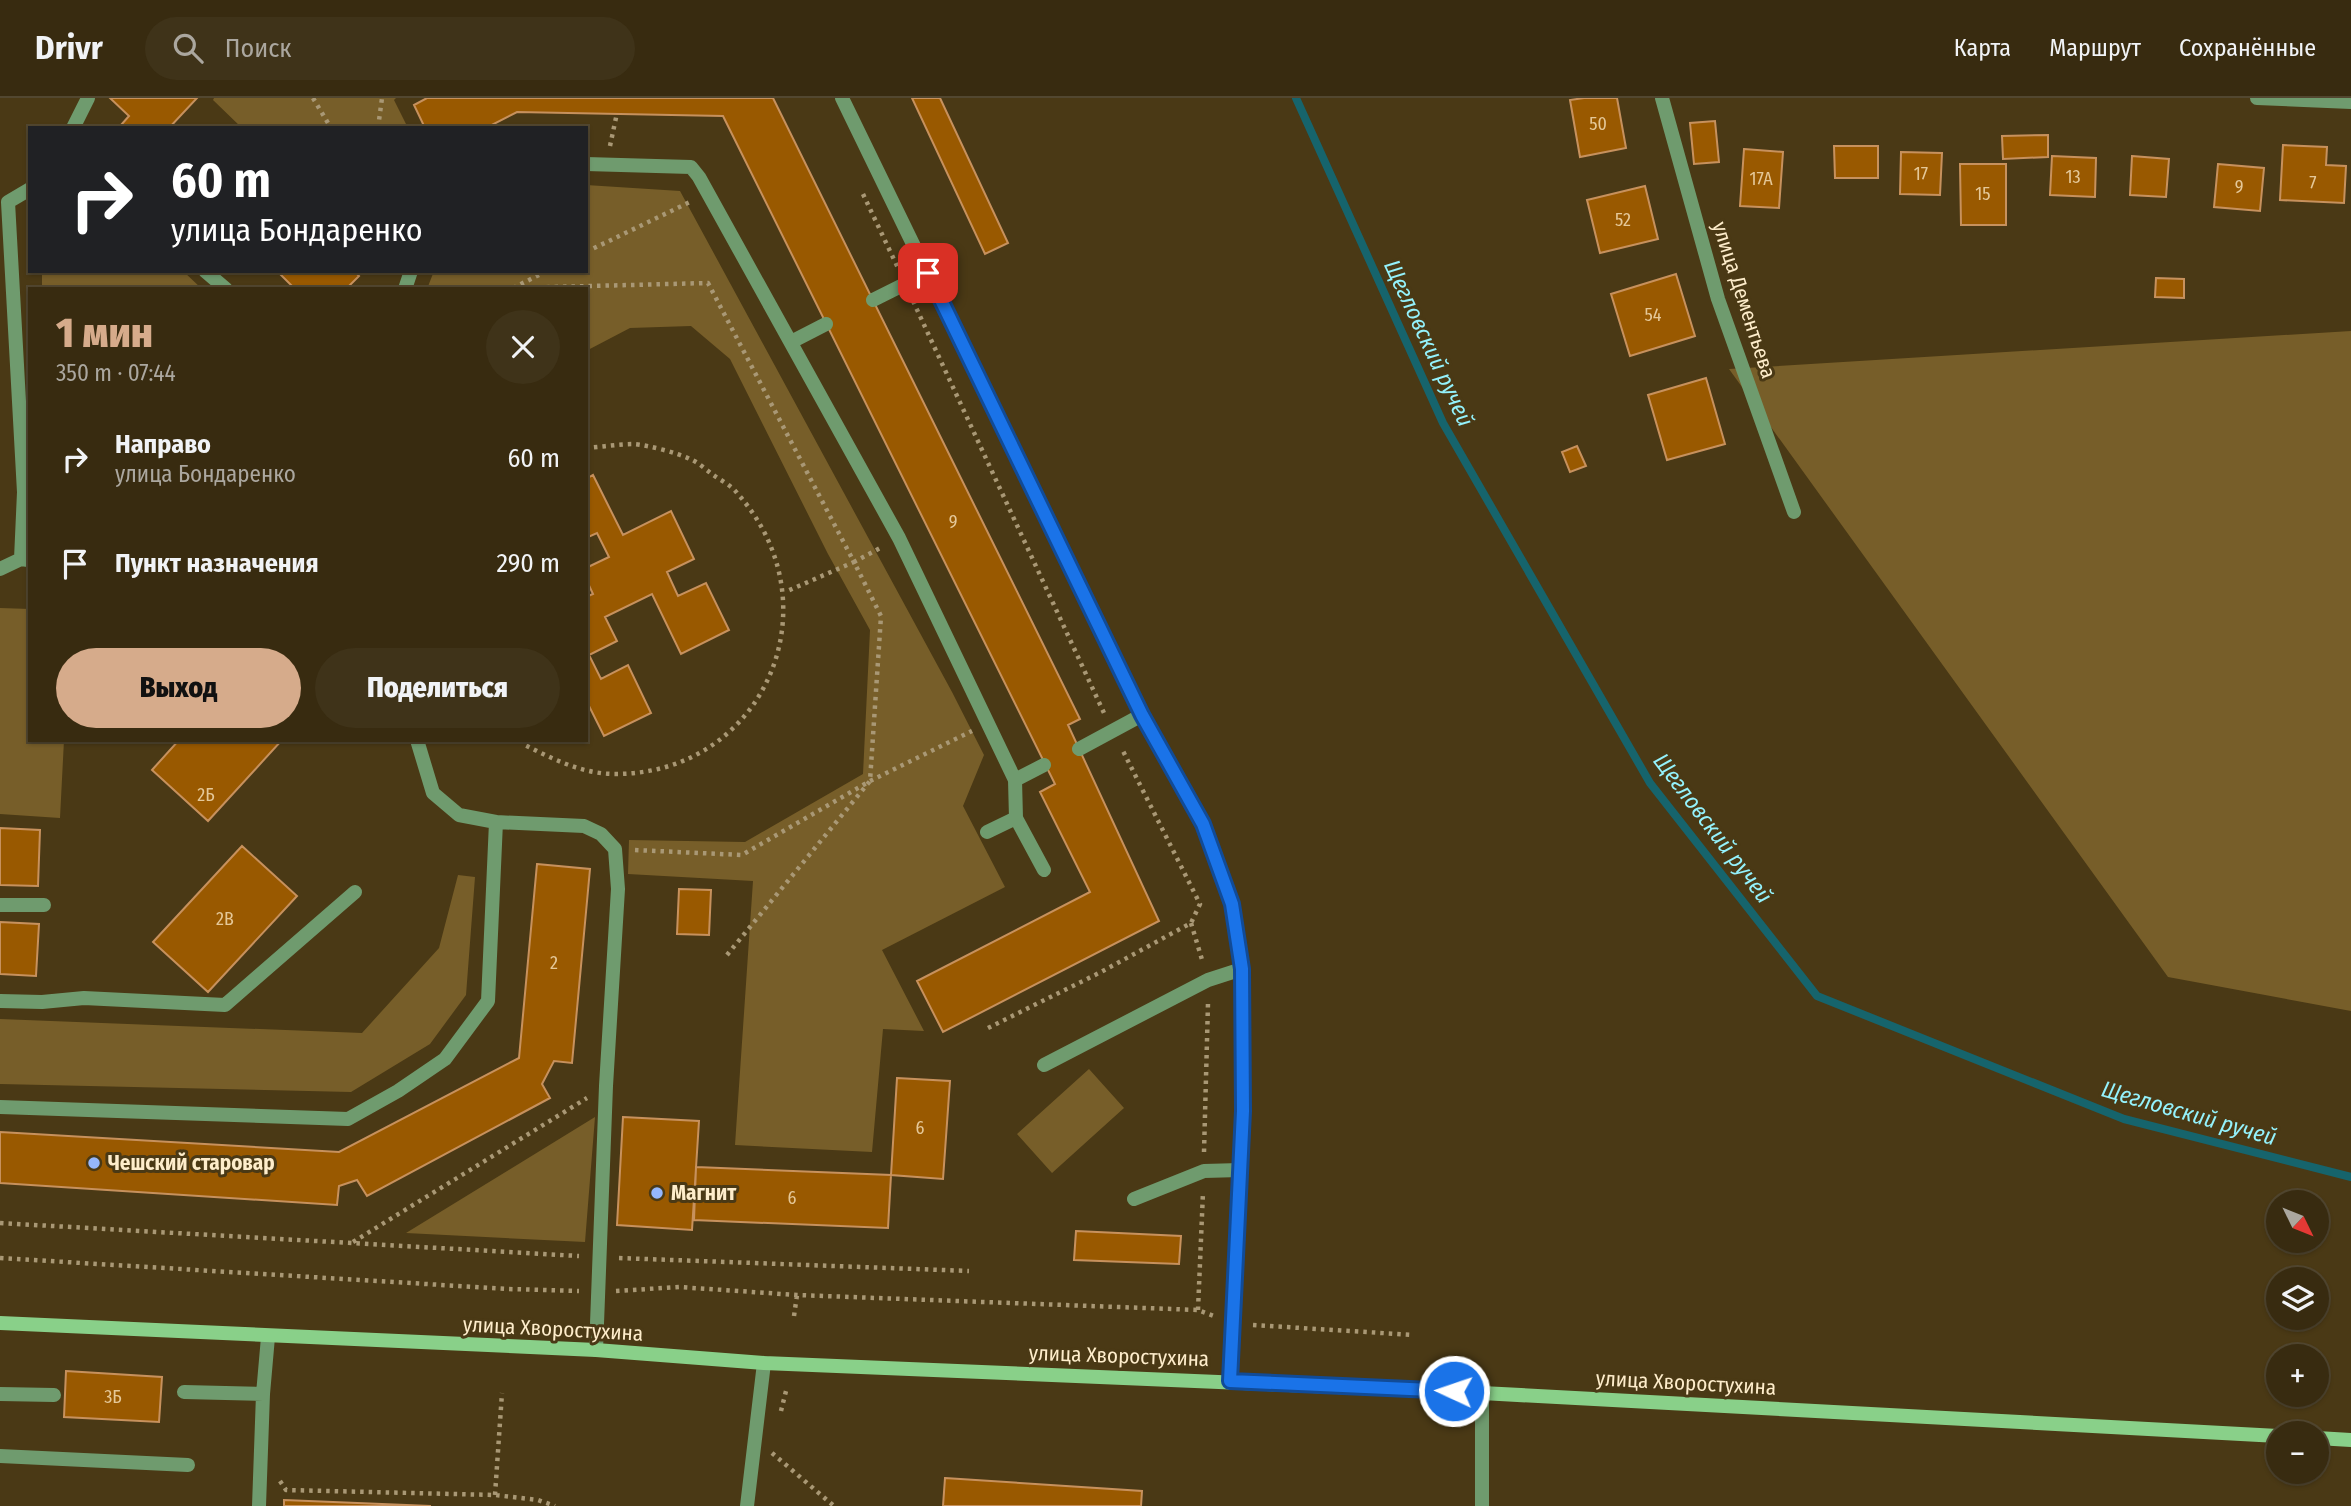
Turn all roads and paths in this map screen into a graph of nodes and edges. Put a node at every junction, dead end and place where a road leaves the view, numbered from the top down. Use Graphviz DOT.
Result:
graph roads {
  1 [pos="88,98"];
  2 [pos="313,98"];
  3 [pos="382,98"];
  4 [pos="842,98"];
  5 [pos="1662,98"];
  6 [pos="2257,98"];
  7 [pos="2351,102"];
  8 [pos="617,113"];
  9 [pos="74,126"];
  10 [pos="330,126"];
  11 [pos="378,126"];
  12 [pos="588,164"];
  13 [pos="606,164"];
  14 [pos="859,185"];
  15 [pos="28,190"];
  16 [pos="709,194"];
  17 [pos="4,198"];
  18 [pos="588,251"];
  19 [pos="207,273"];
  20 [pos="543,273"];
  21 [pos="928,273"];
  22 [pos="905,284"];
  23 [pos="224,287"];
  24 [pos="515,287"];
  25 [pos="577,287"];
  26 [pos="873,300"];
  27 [pos="826,324"];
  28 [pos="791,342"];
  29 [pos="588,448"];
  30 [pos="1794,512"];
  31 [pos="899,538"];
  32 [pos="25,560"];
  33 [pos="854,562"];
  34 [pos="0,569"];
  35 [pos="785,592"];
  36 [pos="1142,715"];
  37 [pos="989,722"];
  38 [pos="1113,731"];
  39 [pos="418,742"];
  40 [pos="522,742"];
  41 [pos="1079,749"];
  42 [pos="1044,765"];
  43 [pos="1015,780"];
  44 [pos="870,781"];
  45 [pos="1016,818"];
  46 [pos="496,822"];
  47 [pos="987,832"];
  48 [pos="615,849"];
  49 [pos="1044,870"];
  50 [pos="355,892"];
  51 [pos="0,905"];
  52 [pos="44,905"];
  53 [pos="1191,923"];
  54 [pos="727,955"];
  55 [pos="1242,969"];
  56 [pos="1208,979"];
  57 [pos="0,1001"];
  58 [pos="988,1028"];
  59 [pos="1044,1065"];
  60 [pos="606,1086"];
  61 [pos="0,1107"];
  62 [pos="1240,1170"];
  63 [pos="1204,1171"];
  64 [pos="1134,1199"];
  65 [pos="0,1223"];
  66 [pos="352,1242"];
  67 [pos="600,1257"];
  68 [pos="0,1258"];
  69 [pos="969,1271"];
  70 [pos="598,1292"];
  71 [pos="797,1295"];
  72 [pos="1198,1310"];
  73 [pos="794,1316"];
  74 [pos="0,1323"];
  75 [pos="1233,1324"];
  76 [pos="1414,1335"];
  77 [pos="268,1337"];
  78 [pos="596,1350"];
  79 [pos="764,1363"];
  80 [pos="1230,1381"];
  81 [pos="786,1391"];
  82 [pos="184,1392"];
  83 [pos="502,1393"];
  84 [pos="1482,1393"];
  85 [pos="0,1394"];
  86 [pos="263,1394"];
  87 [pos="54,1395"];
  88 [pos="780,1412"];
  89 [pos="2266,1435"];
  90 [pos="2329,1439"];
  91 [pos="2351,1440"];
  92 [pos="773,1443"];
  93 [pos="261,1454"];
  94 [pos="0,1456"];
  95 [pos="188,1465"];
  96 [pos="495,1495"];
  97 [pos="259,1506"];
  98 [pos="555,1506"];
  99 [pos="747,1506"];
  100 [pos="834,1506"];
  101 [pos="1482,1506"];
  1 -- 9 [label="street"];
  2 -- 10 [label="path"];
  3 -- 11 [label="path"];
  4 -- 21 [label="street"];
  5 -- 30 [label="street, улица Дементьева"];
  6 -- 7 [label="street"];
  8 -- 13 [label="path"];
  12 -- 13 [label="street"];
  13 -- 16 [label="street"];
  14 -- 22 [label="path"];
  15 -- 17 [label="street"];
  16 -- 18 [label="path"];
  16 -- 28 [label="street"];
  17 -- 32 [label="street"];
  19 -- 23 [label="street"];
  20 -- 24 [label="path"];
  21 -- 22 [label="street"];
  21 -- 36 [label="street"];
  22 -- 26 [label="street"];
  22 -- 38 [label="path"];
  25 -- 33 [label="path"];
  27 -- 28 [label="street"];
  28 -- 31 [label="street"];
  29 -- 35 [label="path"];
  31 -- 33 [label="path"];
  31 -- 37 [label="street"];
  32 -- 34 [label="street"];
  33 -- 35 [label="path"];
  33 -- 44 [label="path"];
  35 -- 40 [label="path"];
  36 -- 38 [label="street"];
  36 -- 55 [label="street"];
  37 -- 43 [label="street"];
  37 -- 44 [label="path"];
  38 -- 41 [label="street"];
  38 -- 53 [label="path"];
  39 -- 46 [label="street"];
  42 -- 43 [label="street"];
  43 -- 45 [label="street"];
  44 -- 48 [label="path"];
  44 -- 54 [label="path"];
  45 -- 47 [label="street"];
  45 -- 49 [label="street"];
  46 -- 48 [label="street"];
  46 -- 61 [label="street"];
  48 -- 60 [label="street"];
  50 -- 57 [label="street"];
  51 -- 52 [label="street"];
  53 -- 56 [label="path"];
  53 -- 58 [label="path"];
  55 -- 56 [label="street"];
  55 -- 62 [label="street"];
  56 -- 59 [label="street"];
  56 -- 63 [label="path"];
  60 -- 66 [label="path"];
  60 -- 67 [label="street"];
  62 -- 63 [label="street"];
  62 -- 75 [label="street"];
  63 -- 64 [label="street"];
  63 -- 72 [label="path"];
  65 -- 66 [label="path"];
  66 -- 67 [label="path"];
  67 -- 69 [label="path"];
  67 -- 70 [label="street"];
  68 -- 70 [label="path"];
  70 -- 71 [label="path"];
  70 -- 78 [label="street"];
  71 -- 72 [label="path"];
  71 -- 73 [label="path"];
  72 -- 75 [label="path"];
  74 -- 77 [label="street, улица Хворостухина"];
  75 -- 76 [label="path"];
  75 -- 80 [label="street"];
  77 -- 78 [label="street, улица Хворостухина"];
  77 -- 86 [label="street"];
  78 -- 79 [label="street, улица Хворостухина"];
  79 -- 80 [label="street, улица Хворостухина"];
  79 -- 99 [label="street"];
  80 -- 84 [label="street, улица Хворостухина"];
  81 -- 88 [label="path"];
  82 -- 86 [label="street"];
  83 -- 96 [label="path"];
  84 -- 89 [label="street, улица Хворостухина"];
  84 -- 101 [label="street"];
  85 -- 87 [label="street"];
  86 -- 93 [label="street"];
  90 -- 91 [label="street"];
  92 -- 100 [label="path"];
  93 -- 96 [label="path"];
  93 -- 97 [label="street"];
  94 -- 95 [label="street"];
  96 -- 98 [label="path"];
}
